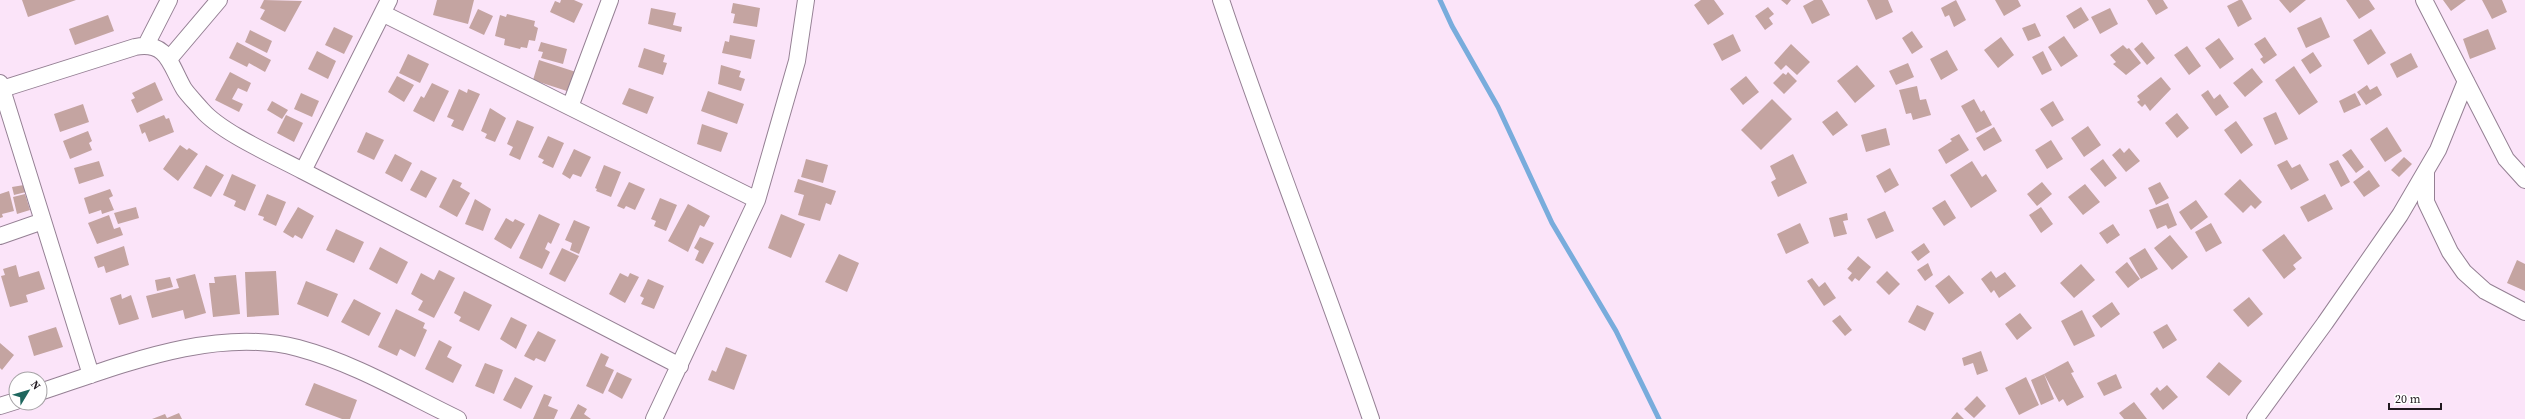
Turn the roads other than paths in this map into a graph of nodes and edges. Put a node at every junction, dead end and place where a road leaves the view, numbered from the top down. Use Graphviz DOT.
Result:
graph roads {
  1 [pos="169,0"];
  2 [pos="219,0"];
  3 [pos="610,0"];
  4 [pos="806,0"];
  5 [pos="1221,0"];
  6 [pos="2424,0"];
  7 [pos="386,7"];
  8 [pos="146,45"];
  9 [pos="169,59"];
  10 [pos="2466,81"];
  11 [pos="1,86"];
  12 [pos="570,107"];
  13 [pos="303,171"];
  14 [pos="2426,171"];
  15 [pos="2525,180"];
  16 [pos="756,200"];
  17 [pos="43,222"];
  18 [pos="0,236"];
  19 [pos="2525,312"];
  20 [pos="680,366"];
  21 [pos="91,375"];
  22 [pos="48,389"];
  23 [pos="458,419"];
  24 [pos="654,419"];
  25 [pos="1371,419"];
  26 [pos="2255,419"];
  1 -- 8 [label="street"];
  2 -- 9 [label="street"];
  3 -- 12 [label="street"];
  4 -- 16 [label="street"];
  5 -- 25 [label="street"];
  6 -- 10 [label="street"];
  7 -- 12 [label="street"];
  7 -- 13 [label="street"];
  8 -- 9 [label="street"];
  8 -- 11 [label="street"];
  9 -- 13 [label="street"];
  10 -- 14 [label="street"];
  10 -- 15 [label="street"];
  11 -- 17 [label="street"];
  12 -- 16 [label="street"];
  13 -- 20 [label="street"];
  14 -- 19 [label="street"];
  14 -- 26 [label="street"];
  16 -- 20 [label="street"];
  17 -- 18 [label="street"];
  17 -- 21 [label="street"];
  20 -- 24 [label="street"];
  21 -- 22 [label="street"];
  21 -- 23 [label="street"];
}
